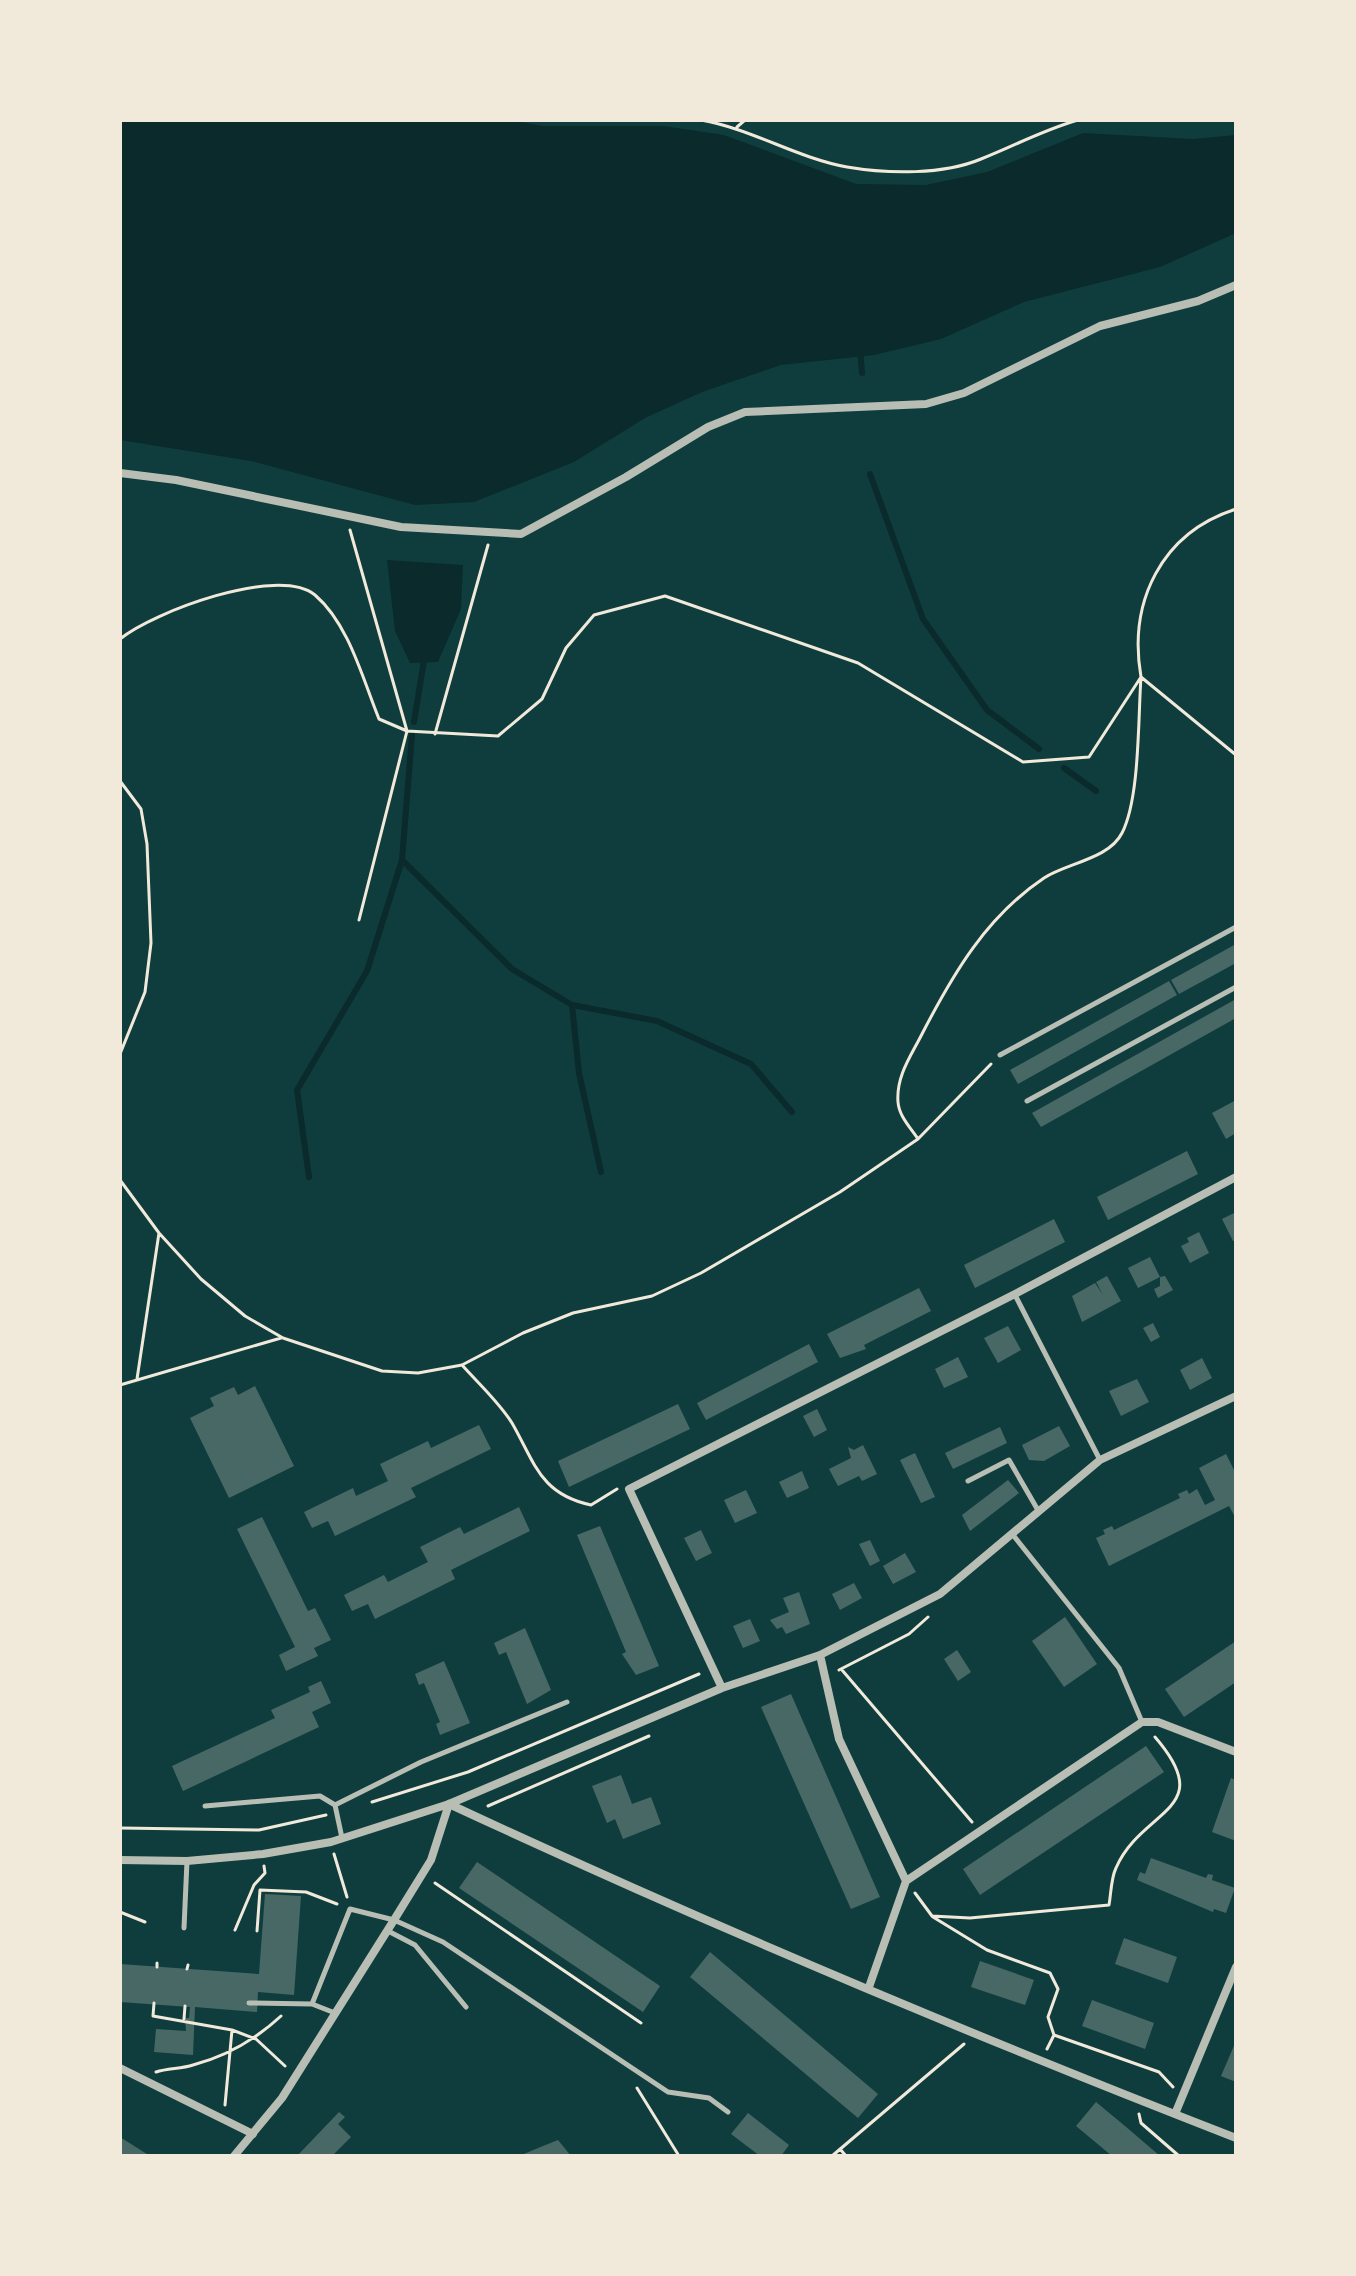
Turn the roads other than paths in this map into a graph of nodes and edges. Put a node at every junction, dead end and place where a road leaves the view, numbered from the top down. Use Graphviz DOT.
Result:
graph roads {
  1 [pos="1236,285"];
  2 [pos="120,473"];
  3 [pos="1236,927"];
  4 [pos="1236,987"];
  5 [pos="1000,1055"];
  6 [pos="1027,1101"];
  7 [pos="1236,1177"];
  8 [pos="1015,1294"];
  9 [pos="1236,1396"];
  10 [pos="1100,1460"];
  11 [pos="968,1481"];
  12 [pos="1039,1512"];
  13 [pos="1013,1535"];
  14 [pos="820,1655"];
  15 [pos="722,1688"];
  16 [pos="567,1702"];
  17 [pos="1142,1722"];
  18 [pos="1236,1752"];
  19 [pos="449,1804"];
  20 [pos="335,1805"];
  21 [pos="205,1806"];
  22 [pos="342,1838"];
  23 [pos="120,1860"];
  24 [pos="187,1861"];
  25 [pos="906,1881"];
  26 [pos="394,1920"];
  27 [pos="184,1928"];
  28 [pos="388,1931"];
  29 [pos="1236,1967"];
  30 [pos="869,1987"];
  31 [pos="249,2003"];
  32 [pos="312,2004"];
  33 [pos="466,2007"];
  34 [pos="336,2013"];
  35 [pos="120,2068"];
  36 [pos="728,2112"];
  37 [pos="1175,2114"];
  38 [pos="253,2134"];
  39 [pos="1236,2138"];
  40 [pos="234,2156"];
  1 -- 2 [label="street"];
  3 -- 5 [label="lane"];
  4 -- 6 [label="lane"];
  7 -- 8 [label="street"];
  8 -- 10 [label="lane"];
  8 -- 15 [label="street"];
  9 -- 10 [label="street"];
  10 -- 12 [label="street"];
  11 -- 12 [label="lane"];
  12 -- 13 [label="street"];
  13 -- 14 [label="street"];
  13 -- 17 [label="lane"];
  14 -- 15 [label="street"];
  14 -- 25 [label="street"];
  15 -- 19 [label="street"];
  16 -- 20 [label="lane"];
  17 -- 18 [label="street"];
  17 -- 25 [label="street"];
  19 -- 22 [label="street"];
  19 -- 26 [label="street"];
  19 -- 30 [label="street"];
  20 -- 21 [label="lane"];
  20 -- 22 [label="lane"];
  22 -- 24 [label="street"];
  23 -- 24 [label="street"];
  24 -- 27 [label="lane"];
  25 -- 30 [label="street"];
  26 -- 28 [label="street"];
  26 -- 32 [label="lane"];
  26 -- 36 [label="lane"];
  28 -- 33 [label="lane"];
  28 -- 34 [label="street"];
  29 -- 37 [label="street"];
  30 -- 37 [label="street"];
  31 -- 32 [label="lane"];
  32 -- 34 [label="lane"];
  34 -- 38 [label="street"];
  35 -- 38 [label="street"];
  37 -- 39 [label="street"];
  38 -- 40 [label="street"];
}
